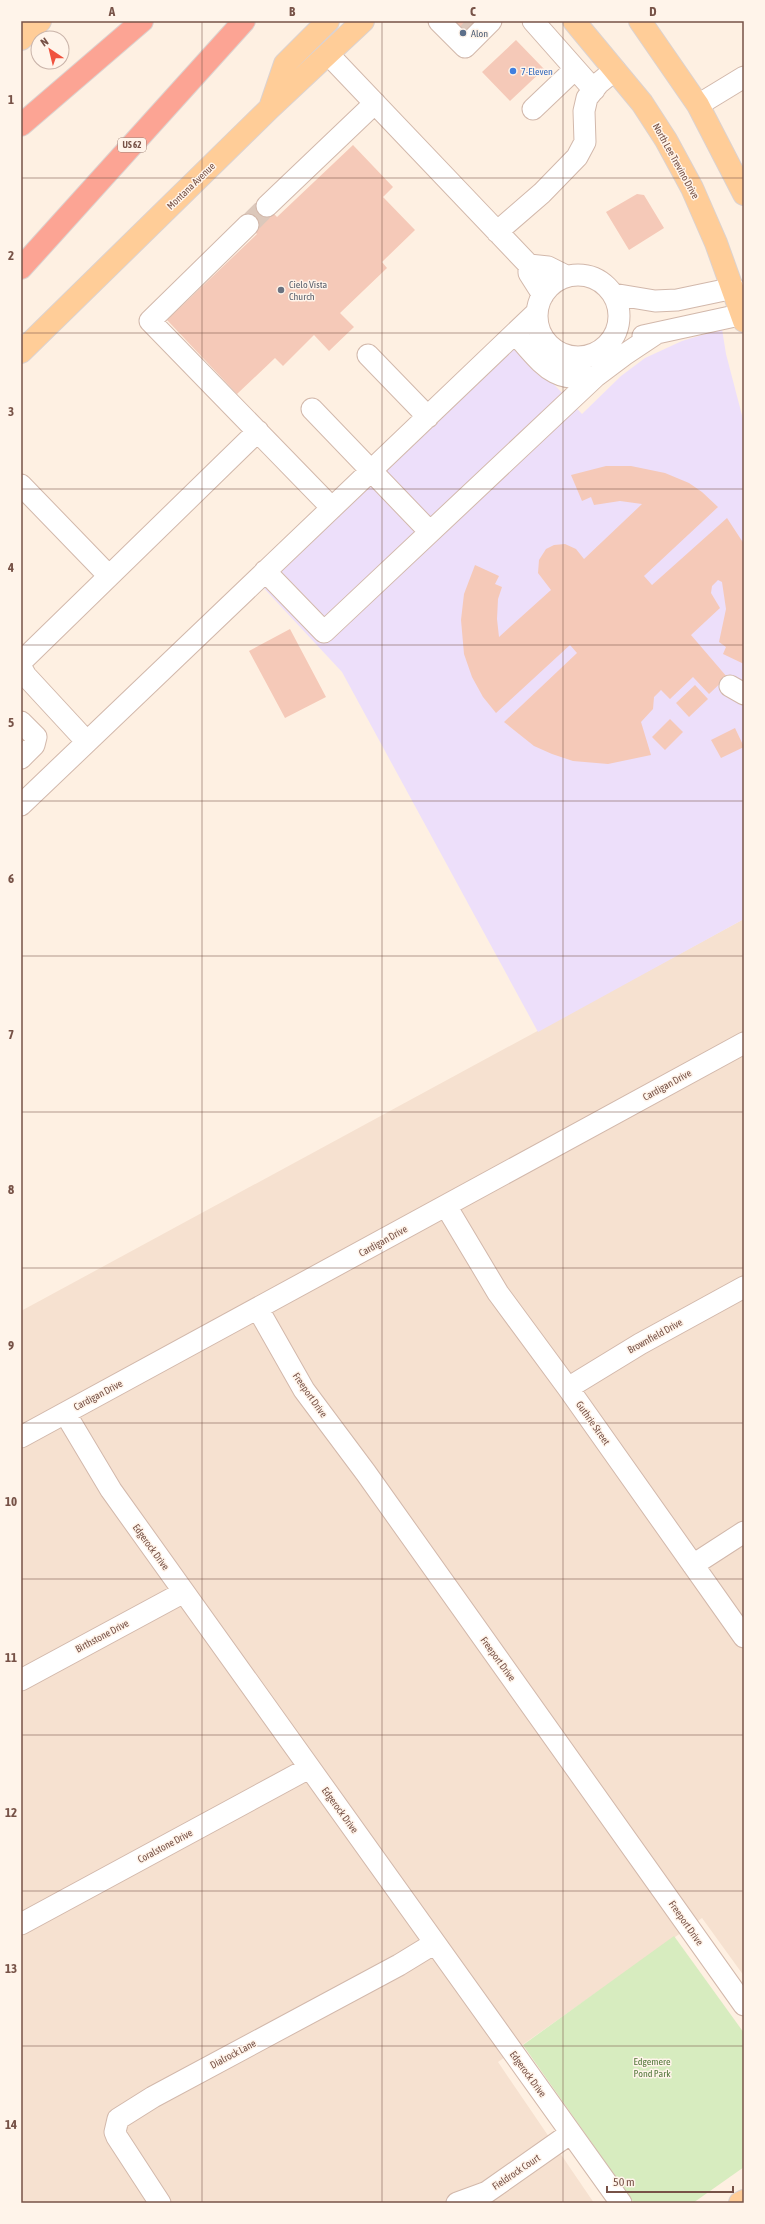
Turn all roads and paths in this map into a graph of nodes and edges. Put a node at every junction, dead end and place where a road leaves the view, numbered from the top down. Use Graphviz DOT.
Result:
graph roads {
  1 [pos="40,21"];
  2 [pos="142,21"];
  3 [pos="244,21"];
  4 [pos="328,21"];
  5 [pos="363,21"];
  6 [pos="440,21"];
  7 [pos="533,21"];
  8 [pos="640,21"];
  9 [pos="578,25"];
  10 [pos="481,28"];
  11 [pos="21,39"];
  12 [pos="558,49"];
  13 [pos="328,54"];
  14 [pos="576,69"];
  15 [pos="615,70"];
  16 [pos="744,77"];
  17 [pos="594,90"];
  18 [pos="375,103"];
  19 [pos="698,105"];
  20 [pos="270,108"];
  21 [pos="533,109"];
  22 [pos="21,125"];
  23 [pos="744,194"];
  24 [pos="267,206"];
  25 [pos="248,225"];
  26 [pos="498,232"];
  27 [pos="529,265"];
  28 [pos="21,268"];
  29 [pos="566,276"];
  30 [pos="734,288"];
  31 [pos="613,294"];
  32 [pos="540,304"];
  33 [pos="744,317"];
  34 [pos="657,333"];
  35 [pos="515,334"];
  36 [pos="607,345"];
  37 [pos="21,352"];
  38 [pos="368,355"];
  39 [pos="596,376"];
  40 [pos="312,409"];
  41 [pos="428,417"];
  42 [pos="258,431"];
  43 [pos="371,470"];
  44 [pos="21,485"];
  45 [pos="332,508"];
  46 [pos="430,532"];
  47 [pos="265,572"];
  48 [pos="109,576"];
  49 [pos="21,662"];
  50 [pos="21,667"];
  51 [pos="21,722"];
  52 [pos="87,742"];
  53 [pos="21,758"];
  54 [pos="23,798"];
  55 [pos="744,1043"];
  56 [pos="446,1206"];
  57 [pos="744,1287"];
  58 [pos="258,1309"];
  59 [pos="568,1388"];
  60 [pos="65,1413"];
  61 [pos="21,1437"];
  62 [pos="744,1532"];
  63 [pos="693,1565"];
  64 [pos="184,1592"];
  65 [pos="744,1637"];
  66 [pos="21,1680"];
  67 [pos="310,1768"];
  68 [pos="21,1924"];
  69 [pos="435,1943"];
  70 [pos="744,2005"];
  71 [pos="571,2133"];
  72 [pos="744,2200"];
  73 [pos="160,2203"];
  74 [pos="457,2203"];
  75 [pos="621,2203"];
  76 [pos="740,2203"];
  1 -- 11 [label="main road"];
  2 -- 22 [label="highway"];
  3 -- 28 [label="highway, US 62"];
  4 -- 20 [label="main road"];
  5 -- 13 [label="main road, Montana Avenue"];
  6 -- 10 [label="street"];
  7 -- 12 [label="street"];
  8 -- 19 [label="main road"];
  9 -- 12 [label="street"];
  9 -- 15 [label="main road, North Lee Trevino Drive"];
  12 -- 14 [label="street"];
  13 -- 18 [label="street"];
  13 -- 20 [label="main road, Montana Avenue"];
  14 -- 17 [label="street"];
  14 -- 21 [label="street"];
  15 -- 17 [label="street"];
  15 -- 30 [label="main road, North Lee Trevino Drive"];
  16 -- 19 [label="street"];
  17 -- 26 [label="street"];
  18 -- 24 [label="street"];
  18 -- 26 [label="street"];
  19 -- 23 [label="main road"];
  20 -- 37 [label="main road, Montana Avenue"];
  25 -- 42 [label="street"];
  26 -- 27 [label="street"];
  27 -- 29 [label="street"];
  27 -- 32 [label="street"];
  29 -- 31 [label="street"];
  29 -- 32 [label="street"];
  30 -- 31 [label="street"];
  30 -- 33 [label="main road, North Lee Trevino Drive"];
  31 -- 36 [label="street"];
  32 -- 35 [label="street"];
  32 -- 36 [label="street"];
  33 -- 34 [label="street"];
  34 -- 36 [label="street"];
  34 -- 39 [label="street"];
  35 -- 39 [label="street"];
  35 -- 41 [label="street"];
  38 -- 41 [label="street"];
  39 -- 46 [label="street"];
  40 -- 43 [label="street"];
  41 -- 43 [label="street"];
  42 -- 45 [label="street"];
  42 -- 48 [label="street"];
  43 -- 45 [label="street"];
  43 -- 46 [label="street"];
  44 -- 48 [label="street"];
  45 -- 47 [label="street"];
  46 -- 47 [label="street"];
  47 -- 52 [label="street"];
  48 -- 49 [label="street"];
  50 -- 52 [label="street"];
  51 -- 53 [label="street"];
  52 -- 54 [label="street"];
  55 -- 56 [label="street, Cardigan Drive"];
  56 -- 58 [label="street, Cardigan Drive"];
  56 -- 59 [label="street, Guthrie Street"];
  57 -- 59 [label="street, Brownfield Drive"];
  58 -- 60 [label="street, Cardigan Drive"];
  58 -- 70 [label="street, Freeport Drive"];
  59 -- 63 [label="street, Guthrie Street"];
  60 -- 61 [label="street, Cardigan Drive"];
  60 -- 64 [label="street, Edgerock Drive"];
  62 -- 63 [label="street"];
  63 -- 65 [label="street, Guthrie Street"];
  64 -- 66 [label="street, Birthstone Drive"];
  64 -- 67 [label="street, Edgerock Drive"];
  67 -- 68 [label="street, Coralstone Drive"];
  67 -- 69 [label="street, Edgerock Drive"];
  69 -- 71 [label="street, Edgerock Drive"];
  69 -- 73 [label="street, Dialrock Lane"];
  71 -- 74 [label="street, Fieldrock Court"];
  71 -- 75 [label="street, Edgerock Drive"];
  72 -- 76 [label="main road"];
}
